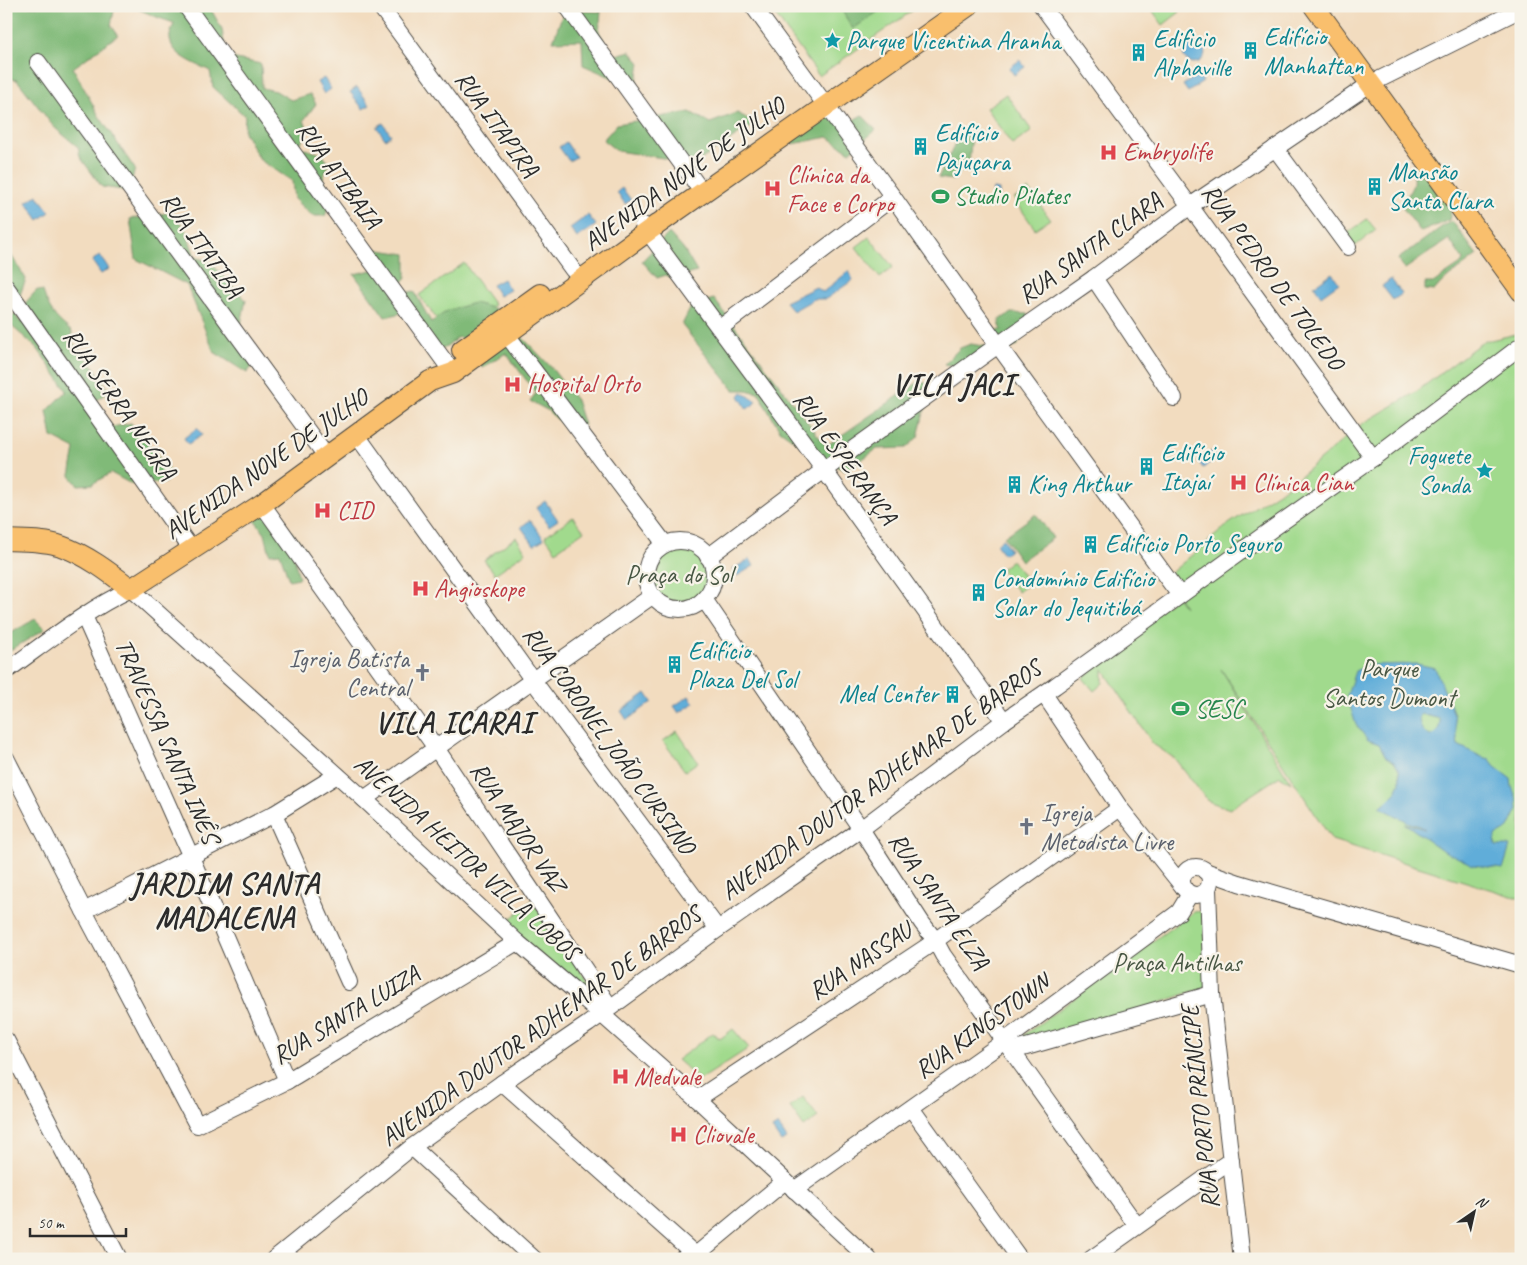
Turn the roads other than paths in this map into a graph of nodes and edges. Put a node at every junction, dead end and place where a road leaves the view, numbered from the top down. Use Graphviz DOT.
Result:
graph roads {
  1 [pos="186,6"];
  2 [pos="380,6"];
  3 [pos="567,6"];
  4 [pos="753,6"];
  5 [pos="950,6"];
  6 [pos="968,6"];
  7 [pos="1042,6"];
  8 [pos="1314,6"];
  9 [pos="1521,9"];
  10 [pos="38,62"];
  11 [pos="1370,84"];
  12 [pos="823,102"];
  13 [pos="1275,148"];
  14 [pos="700,189"];
  15 [pos="893,197"];
  16 [pos="1190,206"];
  17 [pos="646,228"];
  18 [pos="1348,247"];
  19 [pos="572,270"];
  20 [pos="1094,278"];
  21 [pos="6,287"];
  22 [pos="1521,291"];
  23 [pos="720,328"];
  24 [pos="507,335"];
  25 [pos="998,345"];
  26 [pos="1521,346"];
  27 [pos="449,368"];
  28 [pos="1174,398"];
  29 [pos="356,434"];
  30 [pos="326,456"];
  31 [pos="1373,458"];
  32 [pos="824,470"];
  33 [pos="262,504"];
  34 [pos="6,540"];
  35 [pos="665,544"];
  36 [pos="194,548"];
  37 [pos="708,557"];
  38 [pos="131,589"];
  39 [pos="1180,595"];
  40 [pos="652,596"];
  41 [pos="704,599"];
  42 [pos="84,616"];
  43 [pos="6,671"];
  44 [pos="532,679"];
  45 [pos="1044,694"];
  46 [pos="1004,722"];
  47 [pos="436,748"];
  48 [pos="6,758"];
  49 [pos="337,775"];
  50 [pos="364,799"];
  51 [pos="1120,808"];
  52 [pos="274,814"];
  53 [pos="861,829"];
  54 [pos="191,857"];
  55 [pos="1167,867"];
  56 [pos="1204,878"];
  57 [pos="1187,891"];
  58 [pos="84,911"];
  59 [pos="718,929"];
  60 [pos="935,940"];
  61 [pos="517,942"];
  62 [pos="1521,965"];
  63 [pos="349,982"];
  64 [pos="1212,994"];
  65 [pos="606,1011"];
  66 [pos="6,1040"];
  67 [pos="1008,1046"];
  68 [pos="287,1081"];
  69 [pos="502,1082"];
  70 [pos="697,1099"];
  71 [pos="911,1108"];
  72 [pos="412,1148"];
  73 [pos="1231,1160"];
  74 [pos="790,1185"];
  75 [pos="1137,1226"];
  76 [pos="693,1258"];
  77 [pos="119,1259"];
  78 [pos="274,1259"];
  79 [pos="534,1259"];
  80 [pos="869,1259"];
  81 [pos="1020,1259"];
  82 [pos="1091,1259"];
  83 [pos="1242,1259"];
  1 -- 27 [label="street, RUA ATIBAIA"];
  2 -- 19 [label="street, RUA ITAPIRA"];
  3 -- 14 [label="street"];
  4 -- 12 [label="street"];
  5 -- 12 [label="main road, AVENIDA NOVE DE JULHO"];
  6 -- 12 [label="main road, AVENIDA NOVE DE JULHO"];
  7 -- 16 [label="street, RUA PEDRO DE TOLEDO"];
  8 -- 11 [label="main road"];
  9 -- 11 [label="street, RUA SANTA CLARA"];
  10 -- 30 [label="street, RUA ITATIBA"];
  11 -- 13 [label="street, RUA SANTA CLARA"];
  11 -- 22 [label="main road"];
  12 -- 14 [label="main road, AVENIDA NOVE DE JULHO"];
  12 -- 15 [label="street"];
  13 -- 16 [label="street, RUA SANTA CLARA"];
  13 -- 18 [label="street"];
  14 -- 17 [label="main road, AVENIDA NOVE DE JULHO"];
  15 -- 23 [label="street"];
  15 -- 25 [label="street"];
  16 -- 20 [label="street, RUA SANTA CLARA"];
  16 -- 31 [label="street, RUA PEDRO DE TOLEDO"];
  17 -- 19 [label="main road, AVENIDA NOVE DE JULHO"];
  17 -- 23 [label="street, RUA ESPERANÇA"];
  17 -- 24 [label="main road, AVENIDA NOVE DE JULHO"];
  19 -- 27 [label="main road, AVENIDA NOVE DE JULHO"];
  20 -- 25 [label="street, RUA SANTA CLARA"];
  20 -- 28 [label="street"];
  21 -- 36 [label="street, RUA SERRA NEGRA"];
  23 -- 32 [label="street, RUA ESPERANÇA"];
  24 -- 27 [label="main road, AVENIDA NOVE DE JULHO"];
  24 -- 35 [label="street"];
  25 -- 32 [label="street, RUA SANTA CLARA"];
  25 -- 39 [label="street"];
  26 -- 31 [label="street, AVENIDA DOUTOR ADHEMAR DE BARROS"];
  27 -- 29 [label="main road, AVENIDA NOVE DE JULHO"];
  29 -- 30 [label="main road, AVENIDA NOVE DE JULHO"];
  29 -- 44 [label="street, RUA CORONEL JOÃO CURSINO"];
  30 -- 33 [label="main road, AVENIDA NOVE DE JULHO"];
  31 -- 39 [label="street, AVENIDA DOUTOR ADHEMAR DE BARROS"];
  32 -- 37 [label="street, RUA SANTA CLARA"];
  32 -- 46 [label="street, RUA ESPERANÇA"];
  33 -- 36 [label="main road, AVENIDA NOVE DE JULHO"];
  33 -- 47 [label="street, RUA MAJOR VAZ"];
  34 -- 38 [label="main road, AVENIDA HEITOR VILLA LOBOS"];
  35 -- 37 [label="street"];
  35 -- 40 [label="street"];
  36 -- 38 [label="main road, AVENIDA NOVE DE JULHO"];
  37 -- 41 [label="street"];
  38 -- 42 [label="street"];
  38 -- 49 [label="street, AVENIDA HEITOR VILLA LOBOS"];
  39 -- 45 [label="street, AVENIDA DOUTOR ADHEMAR DE BARROS"];
  40 -- 41 [label="street"];
  40 -- 44 [label="street"];
  41 -- 53 [label="street, RUA SANTA ELZA"];
  42 -- 43 [label="street"];
  42 -- 54 [label="street, TRAVESSA SANTA INÊS"];
  44 -- 47 [label="street"];
  44 -- 59 [label="street, RUA CORONEL JOÃO CURSINO"];
  45 -- 46 [label="street, AVENIDA DOUTOR ADHEMAR DE BARROS"];
  45 -- 51 [label="street"];
  46 -- 53 [label="street, AVENIDA DOUTOR ADHEMAR DE BARROS"];
  47 -- 50 [label="street"];
  47 -- 65 [label="street, RUA MAJOR VAZ"];
  48 -- 58 [label="street"];
  49 -- 50 [label="street, AVENIDA HEITOR VILLA LOBOS"];
  49 -- 52 [label="street"];
  50 -- 61 [label="street, AVENIDA HEITOR VILLA LOBOS"];
  51 -- 55 [label="street"];
  51 -- 60 [label="street, RUA NASSAU"];
  52 -- 54 [label="street"];
  52 -- 63 [label="street"];
  53 -- 59 [label="street, AVENIDA DOUTOR ADHEMAR DE BARROS"];
  53 -- 60 [label="street, RUA SANTA ELZA"];
  54 -- 58 [label="street"];
  54 -- 68 [label="street, TRAVESSA SANTA INÊS"];
  55 -- 56 [label="street"];
  55 -- 57 [label="street"];
  56 -- 57 [label="street"];
  56 -- 57 [label="street, RUA KINGSTOWN"];
  56 -- 62 [label="street"];
  56 -- 64 [label="street, RUA PORTO PRÍNCIPE"];
  57 -- 67 [label="street, RUA KINGSTOWN"];
  58 -- 68 [label="street, RUA SANTA LUIZA"];
  59 -- 65 [label="street, AVENIDA DOUTOR ADHEMAR DE BARROS"];
  60 -- 67 [label="street, RUA SANTA ELZA"];
  60 -- 70 [label="street, RUA NASSAU"];
  61 -- 65 [label="street, AVENIDA HEITOR VILLA LOBOS"];
  61 -- 68 [label="street, RUA SANTA LUIZA"];
  64 -- 67 [label="street"];
  64 -- 73 [label="street, RUA PORTO PRÍNCIPE"];
  65 -- 69 [label="street, AVENIDA DOUTOR ADHEMAR DE BARROS"];
  65 -- 70 [label="street, AVENIDA HEITOR VILLA LOBOS"];
  66 -- 77 [label="street"];
  67 -- 71 [label="street, RUA KINGSTOWN"];
  67 -- 75 [label="street, RUA SANTA ELZA"];
  69 -- 72 [label="street, AVENIDA DOUTOR ADHEMAR DE BARROS"];
  69 -- 76 [label="street"];
  70 -- 74 [label="street, AVENIDA HEITOR VILLA LOBOS"];
  71 -- 74 [label="street, RUA KINGSTOWN"];
  71 -- 81 [label="street"];
  72 -- 78 [label="street, AVENIDA DOUTOR ADHEMAR DE BARROS"];
  72 -- 79 [label="street"];
  73 -- 75 [label="street"];
  73 -- 83 [label="street, RUA PORTO PRÍNCIPE"];
  74 -- 76 [label="street, RUA KINGSTOWN"];
  74 -- 80 [label="street, AVENIDA HEITOR VILLA LOBOS"];
  75 -- 82 [label="street"];
}
